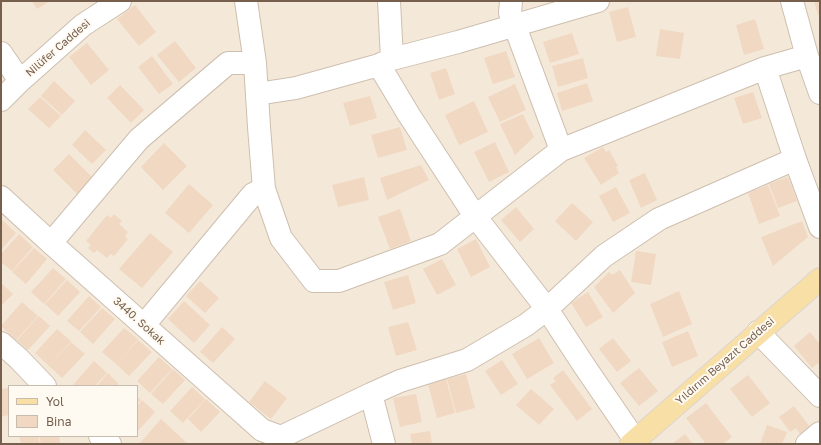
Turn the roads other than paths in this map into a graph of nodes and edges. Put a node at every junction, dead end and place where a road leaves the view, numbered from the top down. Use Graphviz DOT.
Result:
graph roads {
  1 [pos="120,1"];
  2 [pos="246,1"];
  3 [pos="389,1"];
  4 [pos="511,1"];
  5 [pos="598,1"];
  6 [pos="792,1"];
  7 [pos="514,26"];
  8 [pos="1,53"];
  9 [pos="808,56"];
  10 [pos="386,62"];
  11 [pos="255,64"];
  12 [pos="766,68"];
  13 [pos="20,81"];
  14 [pos="820,93"];
  15 [pos="257,94"];
  16 [pos="1,100"];
  17 [pos="561,150"];
  18 [pos="795,159"];
  19 [pos="264,189"];
  20 [pos="1,197"];
  21 [pos="475,216"];
  22 [pos="820,227"];
  23 [pos="51,243"];
  24 [pos="820,279"];
  25 [pos="547,309"];
  26 [pos="144,325"];
  27 [pos="758,332"];
  28 [pos="1,342"];
  29 [pos="10,360"];
  30 [pos="45,385"];
  31 [pos="372,394"];
  32 [pos="820,396"];
  33 [pos="820,433"];
  34 [pos="101,437"];
  35 [pos="633,442"];
  36 [pos="110,444"];
  37 [pos="384,444"];
  38 [pos="807,444"];
  1 -- 13 [label="street, Nilüfer Caddesi"];
  2 -- 11 [label="street"];
  3 -- 10 [label="street"];
  4 -- 7 [label="street"];
  5 -- 7 [label="street"];
  6 -- 9 [label="street"];
  7 -- 10 [label="street"];
  7 -- 17 [label="street"];
  8 -- 13 [label="street"];
  9 -- 12 [label="street"];
  9 -- 14 [label="street"];
  10 -- 15 [label="street"];
  10 -- 21 [label="street"];
  11 -- 15 [label="street"];
  11 -- 23 [label="street"];
  12 -- 17 [label="street"];
  12 -- 18 [label="street"];
  13 -- 16 [label="street, Nilüfer Caddesi"];
  15 -- 19 [label="street"];
  17 -- 21 [label="street"];
  18 -- 22 [label="street"];
  18 -- 25 [label="street"];
  19 -- 21 [label="street"];
  19 -- 26 [label="street"];
  20 -- 23 [label="street, 3440. Sokak"];
  21 -- 25 [label="street"];
  23 -- 26 [label="street, 3440. Sokak"];
  24 -- 27 [label="main road, Yıldırım Beyazıt Caddesi"];
  25 -- 31 [label="street"];
  25 -- 35 [label="street"];
  26 -- 31 [label="street, 3440. Sokak"];
  27 -- 32 [label="street"];
  27 -- 35 [label="main road, Yıldırım Beyazıt Caddesi"];
  28 -- 29 [label="street"];
  29 -- 30 [label="street"];
  31 -- 37 [label="street"];
  33 -- 38 [label="street"];
  34 -- 36 [label="street"];
}
